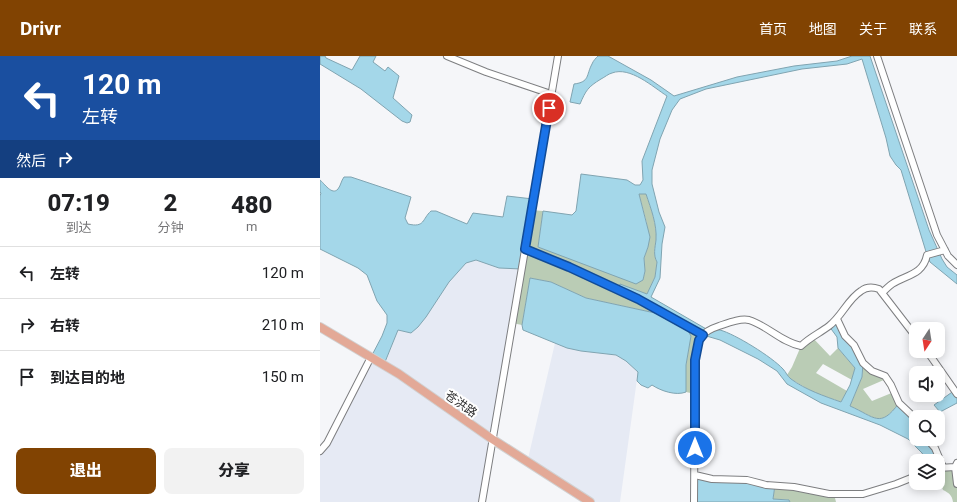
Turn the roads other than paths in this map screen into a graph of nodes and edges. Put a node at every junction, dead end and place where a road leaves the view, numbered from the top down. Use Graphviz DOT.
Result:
graph roads {
  1 [pos="447,56"];
  2 [pos="558,56"];
  3 [pos="877,56"];
  4 [pos="551,94"];
  5 [pos="525,249"];
  6 [pos="945,250"];
  7 [pos="957,265"];
  8 [pos="882,293"];
  9 [pos="837,319"];
  10 [pos="320,327"];
  11 [pos="909,328"];
  12 [pos="703,335"];
  13 [pos="932,358"];
  14 [pos="370,359"];
  15 [pos="957,394"];
  16 [pos="909,412"];
  17 [pos="492,440"];
  18 [pos="320,451"];
  19 [pos="956,465"];
  20 [pos="945,467"];
  21 [pos="694,475"];
  22 [pos="909,479"];
  23 [pos="957,484"];
  24 [pos="482,502"];
  25 [pos="589,502"];
  26 [pos="694,502"];
  1 -- 4 [label="street"];
  2 -- 4 [label="street"];
  3 -- 6 [label="street"];
  4 -- 5 [label="street"];
  5 -- 12 [label="street"];
  5 -- 17 [label="street"];
  6 -- 7 [label="street"];
  6 -- 8 [label="street"];
  8 -- 9 [label="street"];
  8 -- 11 [label="street"];
  9 -- 12 [label="street"];
  9 -- 16 [label="street"];
  10 -- 14 [label="main road, 苍洪路"];
  10 -- 17 [label="main road"];
  12 -- 21 [label="street"];
  13 -- 15 [label="street"];
  14 -- 17 [label="main road, 苍洪路"];
  14 -- 18 [label="street"];
  17 -- 24 [label="street"];
  17 -- 25 [label="main road, 苍洪路"];
  19 -- 20 [label="street"];
  19 -- 23 [label="street"];
  21 -- 22 [label="street"];
  21 -- 26 [label="street"];
}
